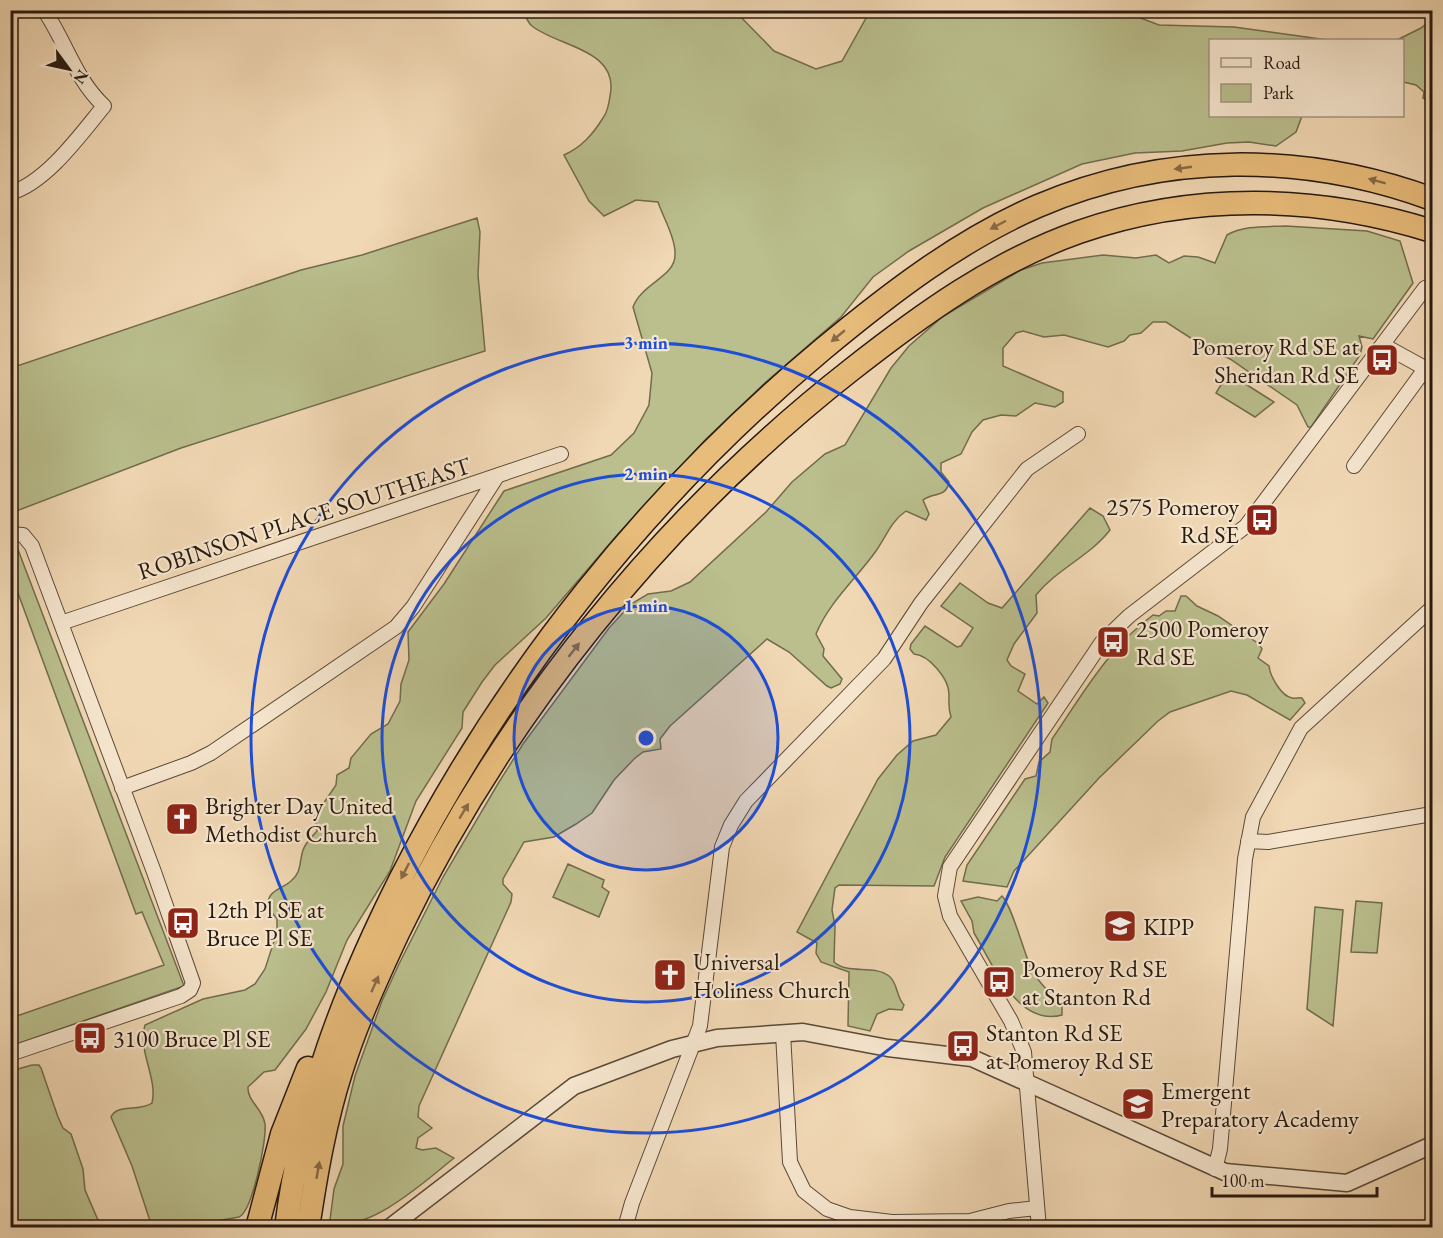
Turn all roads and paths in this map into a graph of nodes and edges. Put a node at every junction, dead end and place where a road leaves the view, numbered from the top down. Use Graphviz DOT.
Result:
graph roads {
  1 [pos="44,10"];
  2 [pos="10,193"];
  3 [pos="1432,199"];
  4 [pos="1432,231"];
  5 [pos="1432,285"];
  6 [pos="1383,345"];
  7 [pos="1429,370"];
  8 [pos="1078,434"];
  9 [pos="561,454"];
  10 [pos="1354,466"];
  11 [pos="496,478"];
  12 [pos="17,534"];
  13 [pos="1432,608"];
  14 [pos="61,623"];
  15 [pos="122,788"];
  16 [pos="1432,814"];
  17 [pos="1248,841"];
  18 [pos="344,1001"];
  19 [pos="783,1033"];
  20 [pos="694,1043"];
  21 [pos="10,1054"];
  22 [pos="1029,1083"];
  23 [pos="1432,1145"];
  24 [pos="1215,1169"];
  25 [pos="1037,1208"];
  26 [pos="257,1227"];
  27 [pos="286,1227"];
  28 [pos="308,1227"];
  29 [pos="389,1227"];
  30 [pos="625,1227"];
  31 [pos="1039,1227"];
  1 -- 2 [label="street"];
  3 -- 18 [label="highway, one-way"];
  28 -- 4 [label="highway, one-way"];
  5 -- 6 [label="street"];
  6 -- 7 [label="street"];
  6 -- 22 [label="street"];
  7 -- 10 [label="street"];
  8 -- 20 [label="street"];
  9 -- 11 [label="street, ROBINSON PLACE SOUTHEAST"];
  11 -- 14 [label="street, ROBINSON PLACE SOUTHEAST"];
  11 -- 15 [label="street"];
  12 -- 14 [label="street"];
  13 -- 17 [label="street"];
  14 -- 15 [label="street"];
  15 -- 21 [label="street"];
  16 -- 17 [label="street"];
  17 -- 24 [label="street"];
  18 -- 26 [label="highway"];
  18 -- 27 [label="highway"];
  19 -- 20 [label="street"];
  19 -- 22 [label="street"];
  19 -- 25 [label="street"];
  20 -- 29 [label="street"];
  20 -- 30 [label="street"];
  22 -- 24 [label="street"];
  22 -- 25 [label="street"];
  23 -- 24 [label="street"];
  25 -- 31 [label="street"];
}
